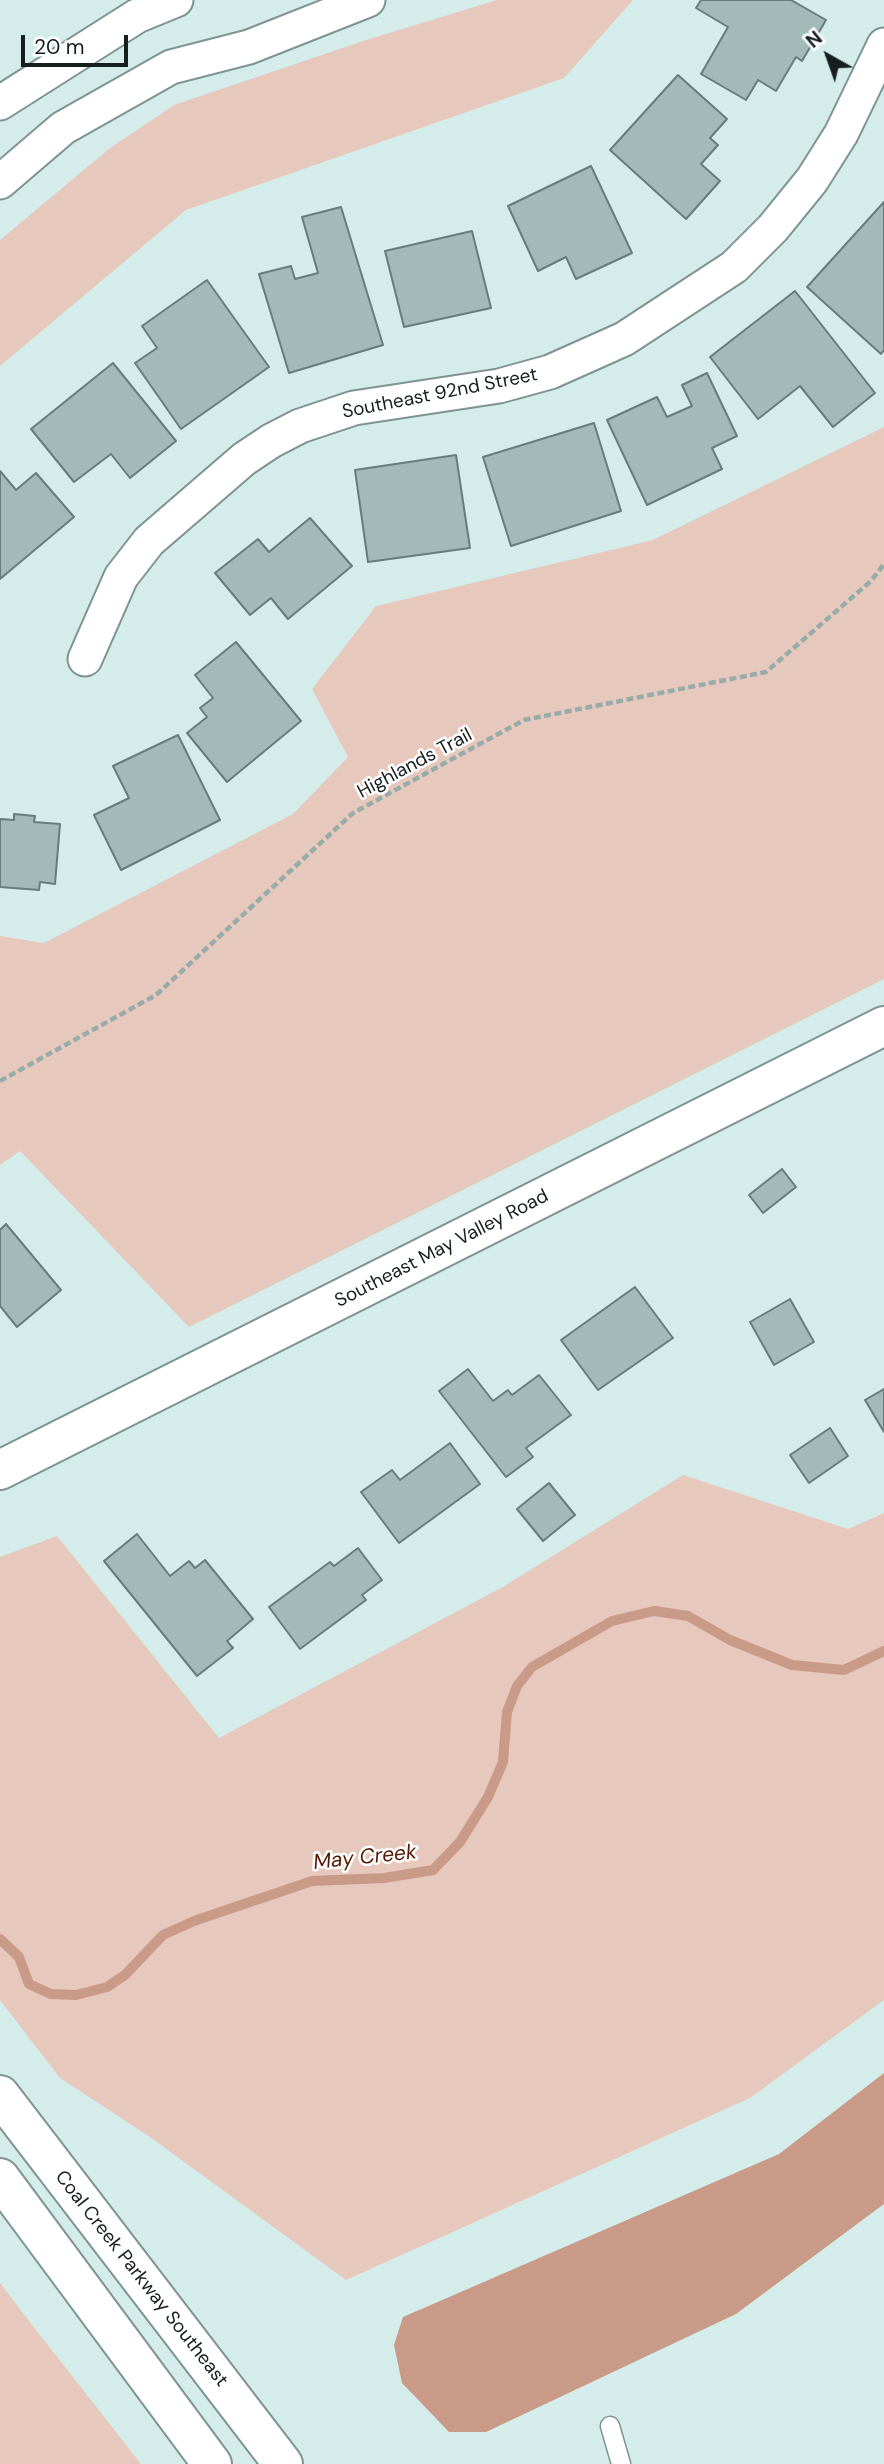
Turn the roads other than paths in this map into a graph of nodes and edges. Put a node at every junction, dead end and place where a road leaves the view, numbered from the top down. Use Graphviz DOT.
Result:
graph roads {
  1 [pos="176,0"];
  2 [pos="368,0"];
  3 [pos="884,46"];
  4 [pos="0,103"];
  5 [pos="0,182"];
  6 [pos="85,659"];
  7 [pos="884,1026"];
  8 [pos="0,1470"];
  9 [pos="0,2095"];
  10 [pos="0,2178"];
  11 [pos="610,2426"];
  12 [pos="212,2464"];
  13 [pos="283,2464"];
  14 [pos="621,2464"];
  1 -- 4 [label="street"];
  2 -- 5 [label="street"];
  3 -- 6 [label="street, Southeast 92nd Street"];
  7 -- 8 [label="street, Southeast May Valley Road"];
  9 -- 13 [label="street, Coal Creek Parkway Southeast"];
  10 -- 12 [label="street"];
  11 -- 14 [label="lane"];
}
